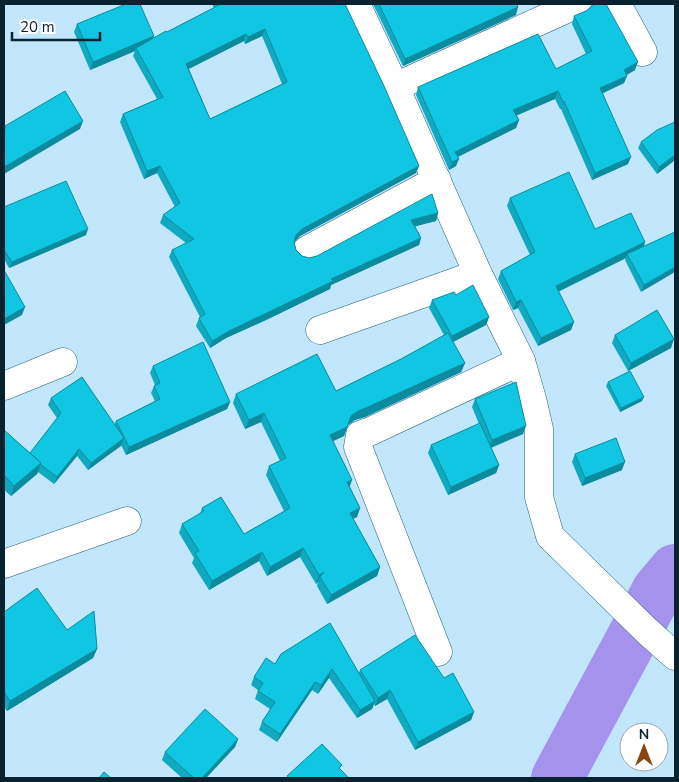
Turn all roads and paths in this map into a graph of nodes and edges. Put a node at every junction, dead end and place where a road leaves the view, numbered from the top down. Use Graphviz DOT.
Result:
graph roads {
  1 [pos="577,4"];
  2 [pos="617,4"];
  3 [pos="359,5"];
  4 [pos="643,52"];
  5 [pos="395,86"];
  6 [pos="437,180"];
  7 [pos="306,250"];
  8 [pos="478,274"];
  9 [pos="320,330"];
  10 [pos="521,361"];
  11 [pos="63,362"];
  12 [pos="4,386"];
  13 [pos="127,522"];
  14 [pos="4,564"];
  15 [pos="438,652"];
  16 [pos="675,656"];
  1 -- 5 [label="street"];
  2 -- 4 [label="street"];
  3 -- 5 [label="street"];
  5 -- 6 [label="street"];
  6 -- 7 [label="street"];
  6 -- 8 [label="street"];
  8 -- 9 [label="street"];
  8 -- 10 [label="street"];
  10 -- 15 [label="street"];
  10 -- 16 [label="street"];
  11 -- 12 [label="street"];
  13 -- 14 [label="street"];
}
